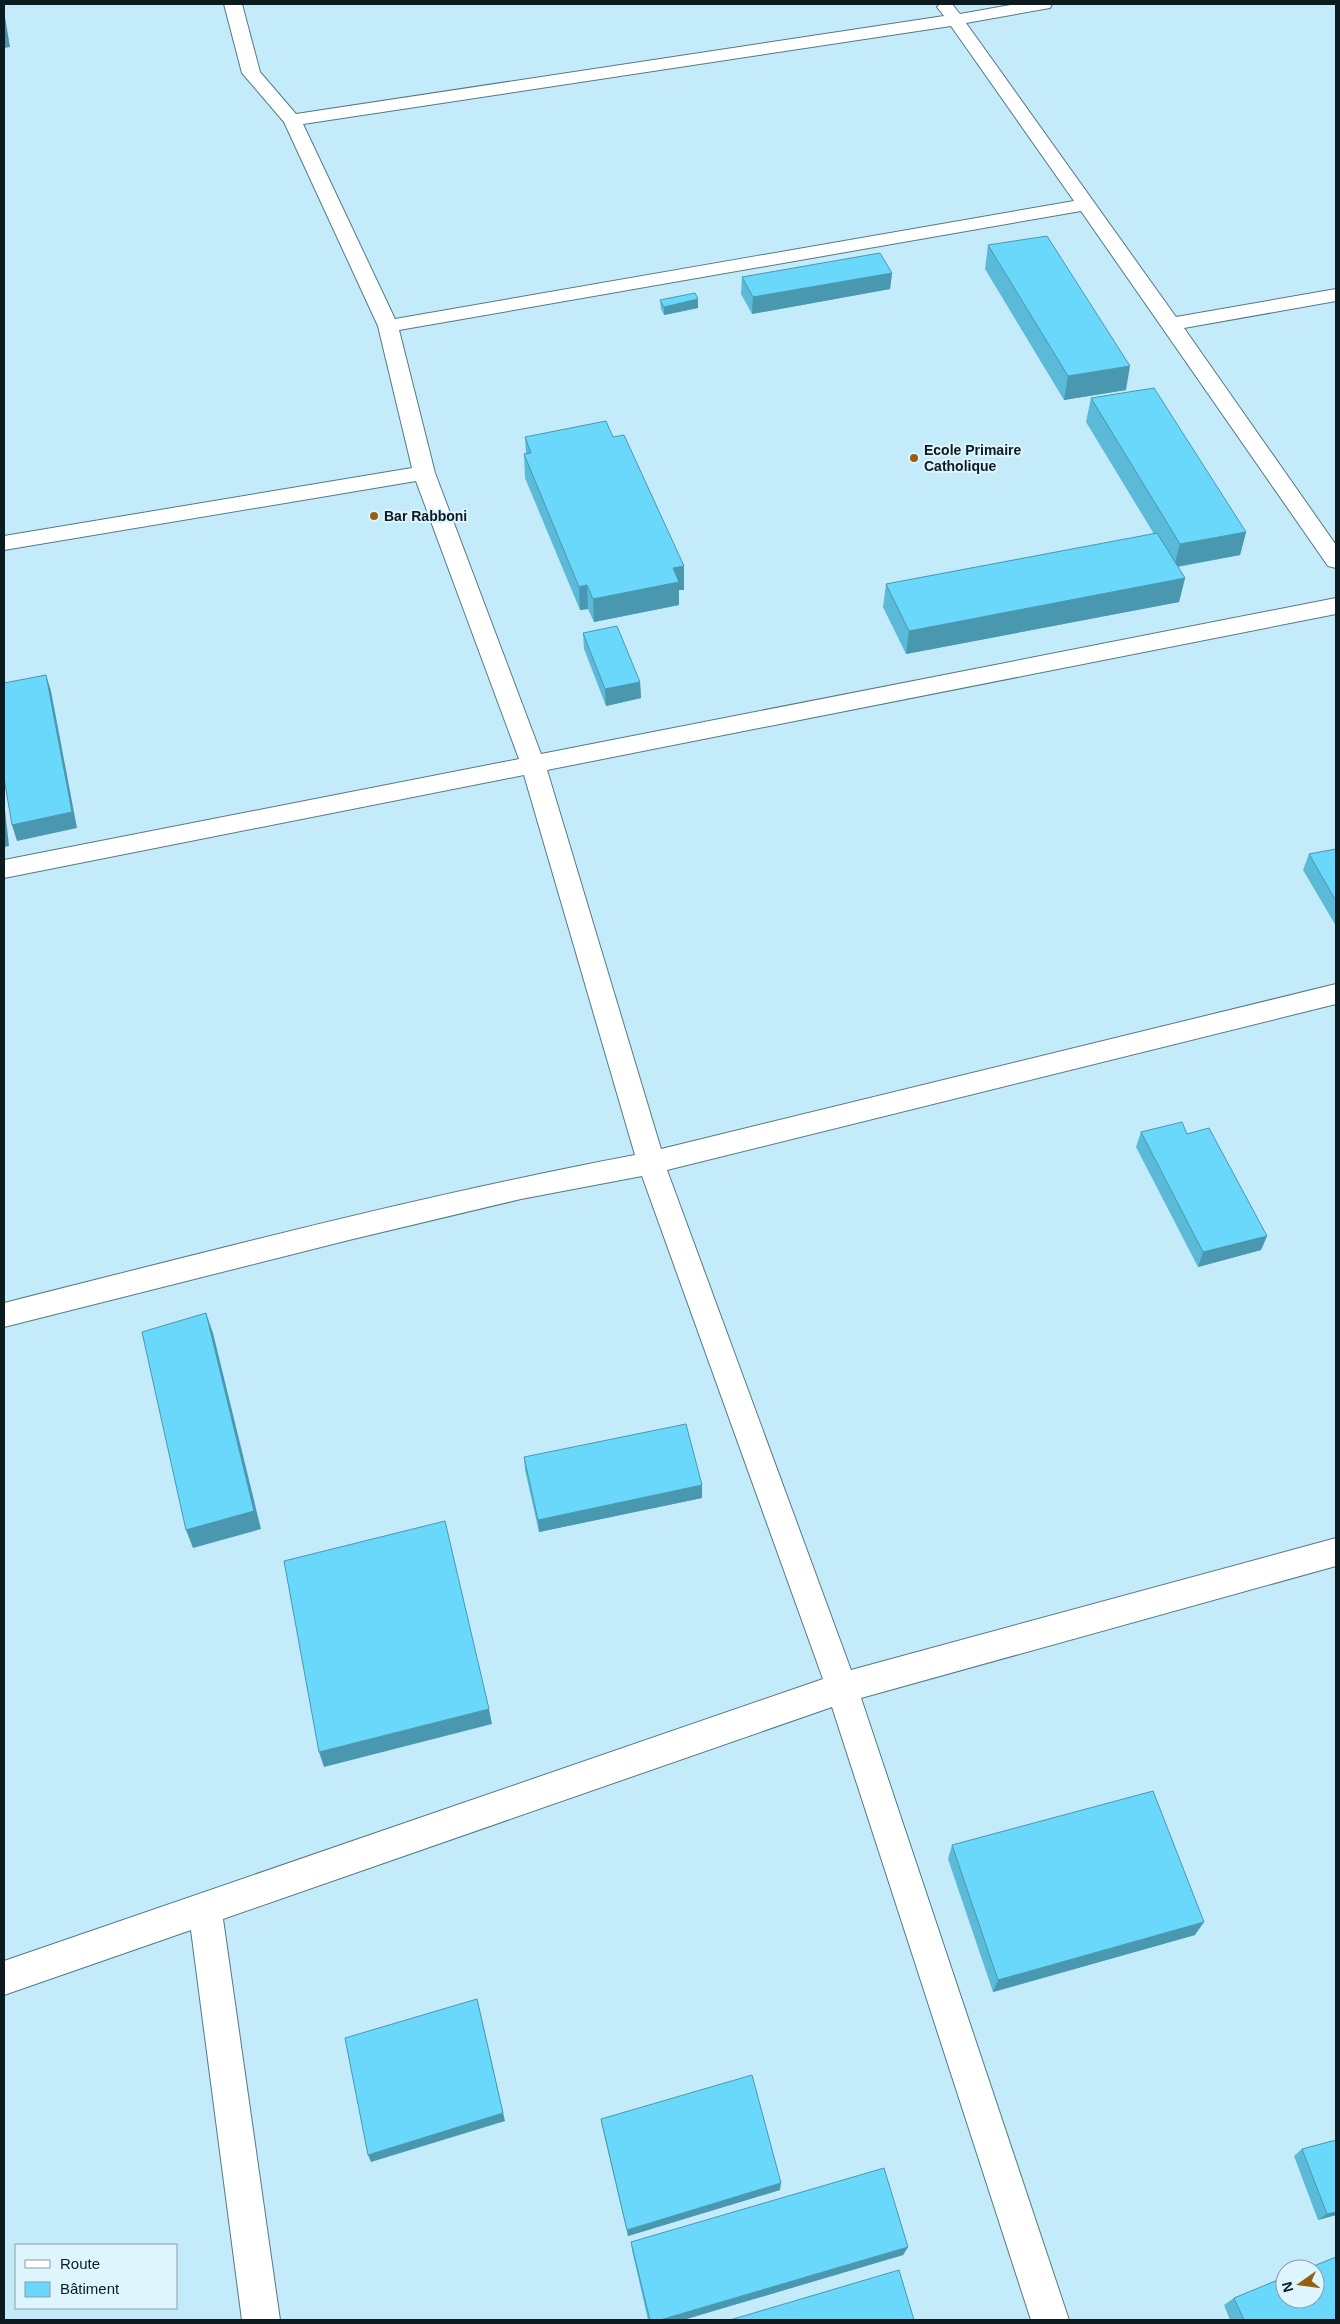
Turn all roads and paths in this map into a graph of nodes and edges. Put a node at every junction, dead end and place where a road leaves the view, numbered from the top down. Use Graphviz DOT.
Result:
graph roads {
  1 [pos="233,4"];
  2 [pos="944,4"];
  3 [pos="1044,4"];
  4 [pos="955,20"];
  5 [pos="292,120"];
  6 [pos="1085,205"];
  7 [pos="1336,295"];
  8 [pos="1172,324"];
  9 [pos="388,326"];
  10 [pos="424,473"];
  11 [pos="4,543"];
  12 [pos="1336,562"];
  13 [pos="1336,606"];
  14 [pos="533,764"];
  15 [pos="4,869"];
  16 [pos="1336,994"];
  17 [pos="651,1163"];
  18 [pos="4,1315"];
  19 [pos="1336,1552"];
  20 [pos="842,1688"];
  21 [pos="205,1910"];
  22 [pos="4,1978"];
  23 [pos="262,2320"];
  24 [pos="1050,2320"];
  1 -- 5 [label="street"];
  2 -- 4 [label="street"];
  3 -- 4 [label="street"];
  4 -- 5 [label="street"];
  4 -- 6 [label="street"];
  5 -- 9 [label="street"];
  6 -- 8 [label="street"];
  6 -- 9 [label="street"];
  7 -- 8 [label="street"];
  8 -- 12 [label="street"];
  9 -- 10 [label="street"];
  10 -- 11 [label="street"];
  10 -- 14 [label="street"];
  13 -- 14 [label="street"];
  14 -- 15 [label="street"];
  14 -- 17 [label="street"];
  16 -- 17 [label="street"];
  17 -- 18 [label="street"];
  17 -- 20 [label="street"];
  19 -- 20 [label="street"];
  20 -- 21 [label="street"];
  20 -- 24 [label="street"];
  21 -- 22 [label="street"];
  21 -- 23 [label="street"];
}
